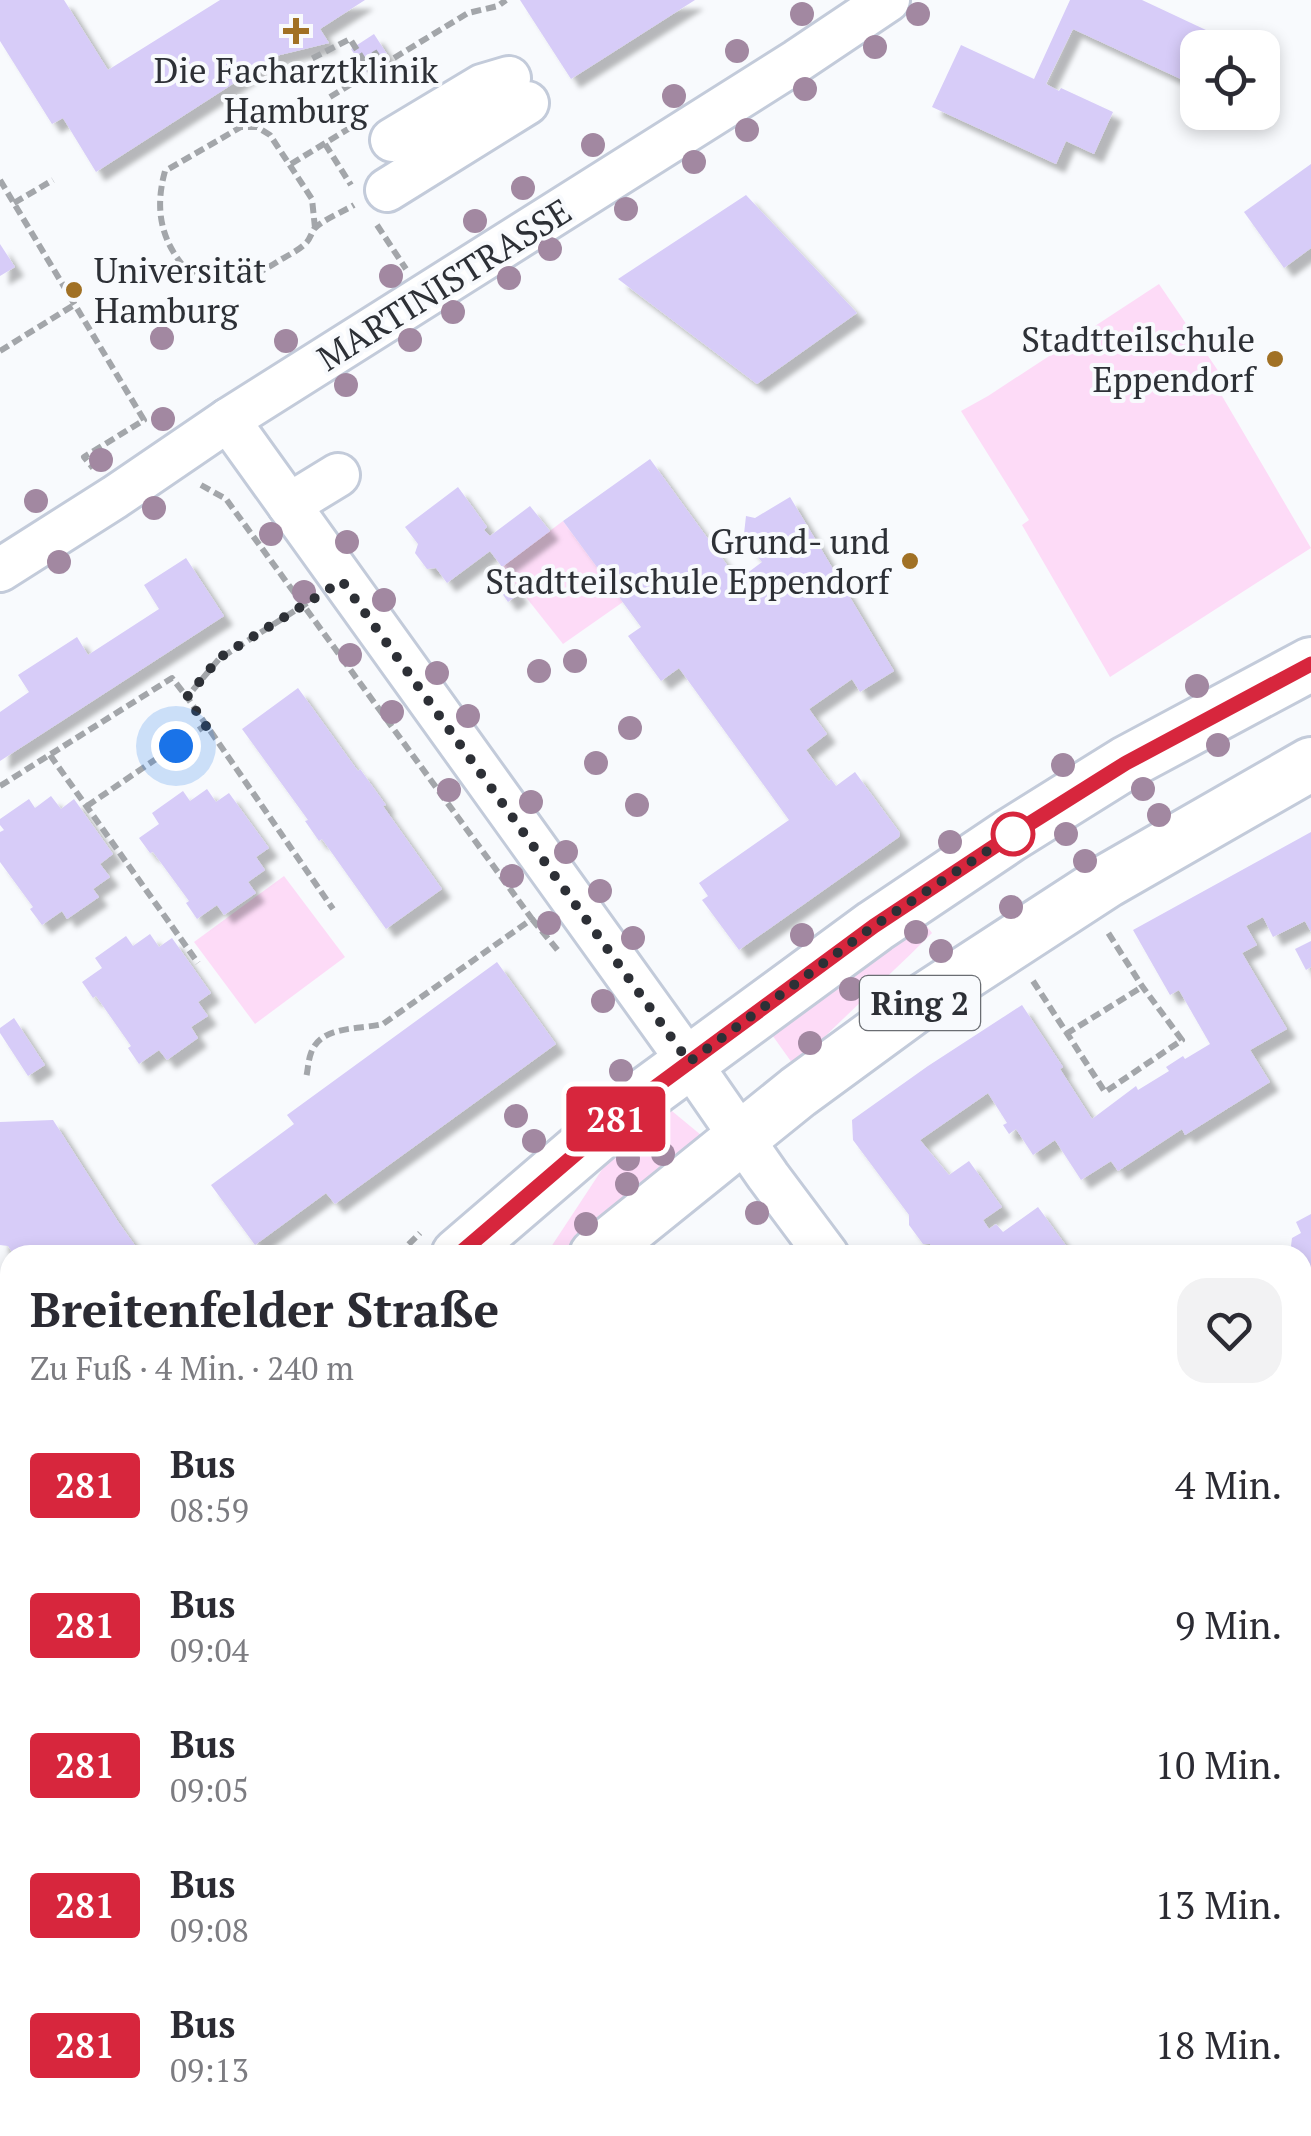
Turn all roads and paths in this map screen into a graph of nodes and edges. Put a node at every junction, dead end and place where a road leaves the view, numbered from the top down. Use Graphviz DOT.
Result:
graph roads {
  1 [pos="506,0"];
  2 [pos="888,0"];
  3 [pos="374,51"];
  4 [pos="383,65"];
  5 [pos="315,72"];
  6 [pos="371,72"];
  7 [pos="330,97"];
  8 [pos="392,140"];
  9 [pos="0,180"];
  10 [pos="53,180"];
  11 [pos="374,196"];
  12 [pos="14,202"];
  13 [pos="315,228"];
  14 [pos="74,305"];
  15 [pos="0,351"];
  16 [pos="228,420"];
  17 [pos="338,476"];
  18 [pos="190,494"];
  19 [pos="115,497"];
  20 [pos="289,505"];
  21 [pos="0,570"];
  22 [pos="342,581"];
  23 [pos="304,605"];
  24 [pos="1311,664"];
  25 [pos="187,697"];
  26 [pos="206,726"];
  27 [pos="50,754"];
  28 [pos="1311,764"];
  29 [pos="0,786"];
  30 [pos="87,806"];
  31 [pos="333,909"];
  32 [pos="1102,922"];
  33 [pos="198,964"];
  34 [pos="1032,981"];
  35 [pos="1142,986"];
  36 [pos="1066,1034"];
  37 [pos="689,1062"];
  38 [pos="306,1078"];
  39 [pos="741,1138"];
  40 [pos="470,1245"];
  41 [pos="608,1245"];
  42 [pos="820,1245"];
  1 -- 4 [label="path"];
  2 -- 16 [label="street, MARTINISTRASSE"];
  3 -- 4 [label="path"];
  4 -- 6 [label="path"];
  5 -- 6 [label="path"];
  6 -- 7 [label="path"];
  8 -- 11 [label="street"];
  9 -- 12 [label="path"];
  10 -- 12 [label="path"];
  11 -- 13 [label="path"];
  12 -- 14 [label="path"];
  13 -- 13 [label="path"];
  14 -- 15 [label="path"];
  14 -- 19 [label="path"];
  16 -- 19 [label="street, MARTINISTRASSE"];
  16 -- 20 [label="street"];
  17 -- 20 [label="street"];
  18 -- 23 [label="path"];
  19 -- 21 [label="street, MARTINISTRASSE"];
  20 -- 22 [label="street"];
  22 -- 23 [label="path"];
  22 -- 37 [label="street"];
  23 -- 25 [label="path"];
  23 -- 38 [label="path"];
  24 -- 37 [label="main road"];
  25 -- 26 [label="path"];
  25 -- 27 [label="path"];
  26 -- 30 [label="path"];
  26 -- 31 [label="path"];
  27 -- 29 [label="path"];
  27 -- 30 [label="path"];
  28 -- 39 [label="main road, Ring 2"];
  30 -- 33 [label="path"];
  32 -- 35 [label="path"];
  34 -- 36 [label="path"];
  35 -- 36 [label="path"];
  35 -- 36 [label="path"];
  37 -- 39 [label="street"];
  37 -- 40 [label="main road"];
  39 -- 41 [label="main road, Ring 2"];
  39 -- 42 [label="street"];
}
